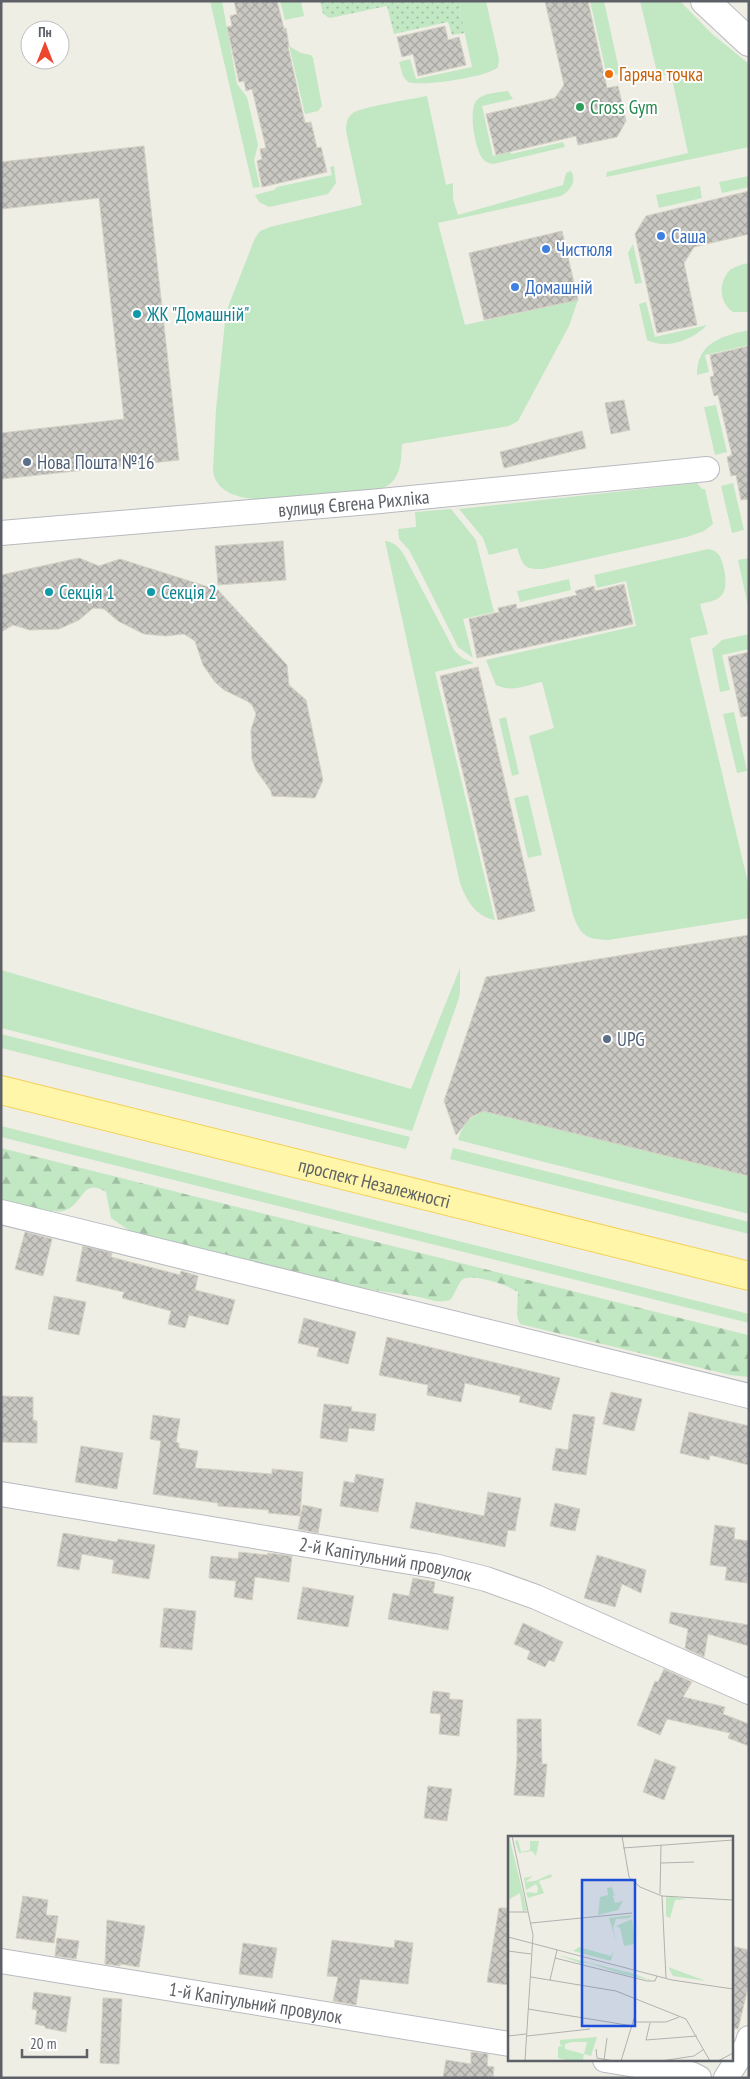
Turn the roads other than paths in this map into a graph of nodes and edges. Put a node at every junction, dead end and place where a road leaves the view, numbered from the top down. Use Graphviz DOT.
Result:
graph roads {
  1 [pos="705,1"];
  2 [pos="749,42"];
  3 [pos="706,469"];
  4 [pos="1,533"];
  5 [pos="1,1090"];
  6 [pos="1,1212"];
  7 [pos="749,1276"];
  8 [pos="749,1396"];
  9 [pos="1,1494"];
  10 [pos="749,1692"];
  11 [pos="1,1961"];
  12 [pos="749,2038"];
  13 [pos="508,2044"];
  14 [pos="617,2062"];
  15 [pos="699,2078"];
  16 [pos="726,2078"];
  1 -- 2 [label="street"];
  3 -- 4 [label="street, вулиця Євгена Рихліка"];
  5 -- 7 [label="main road, проспект Незалежності"];
  6 -- 8 [label="street"];
  9 -- 10 [label="street, 2-й Капітульний провулок"];
  11 -- 13 [label="street, 1-й Капітульний провулок"];
  12 -- 16 [label="street"];
  14 -- 15 [label="street"];
}
